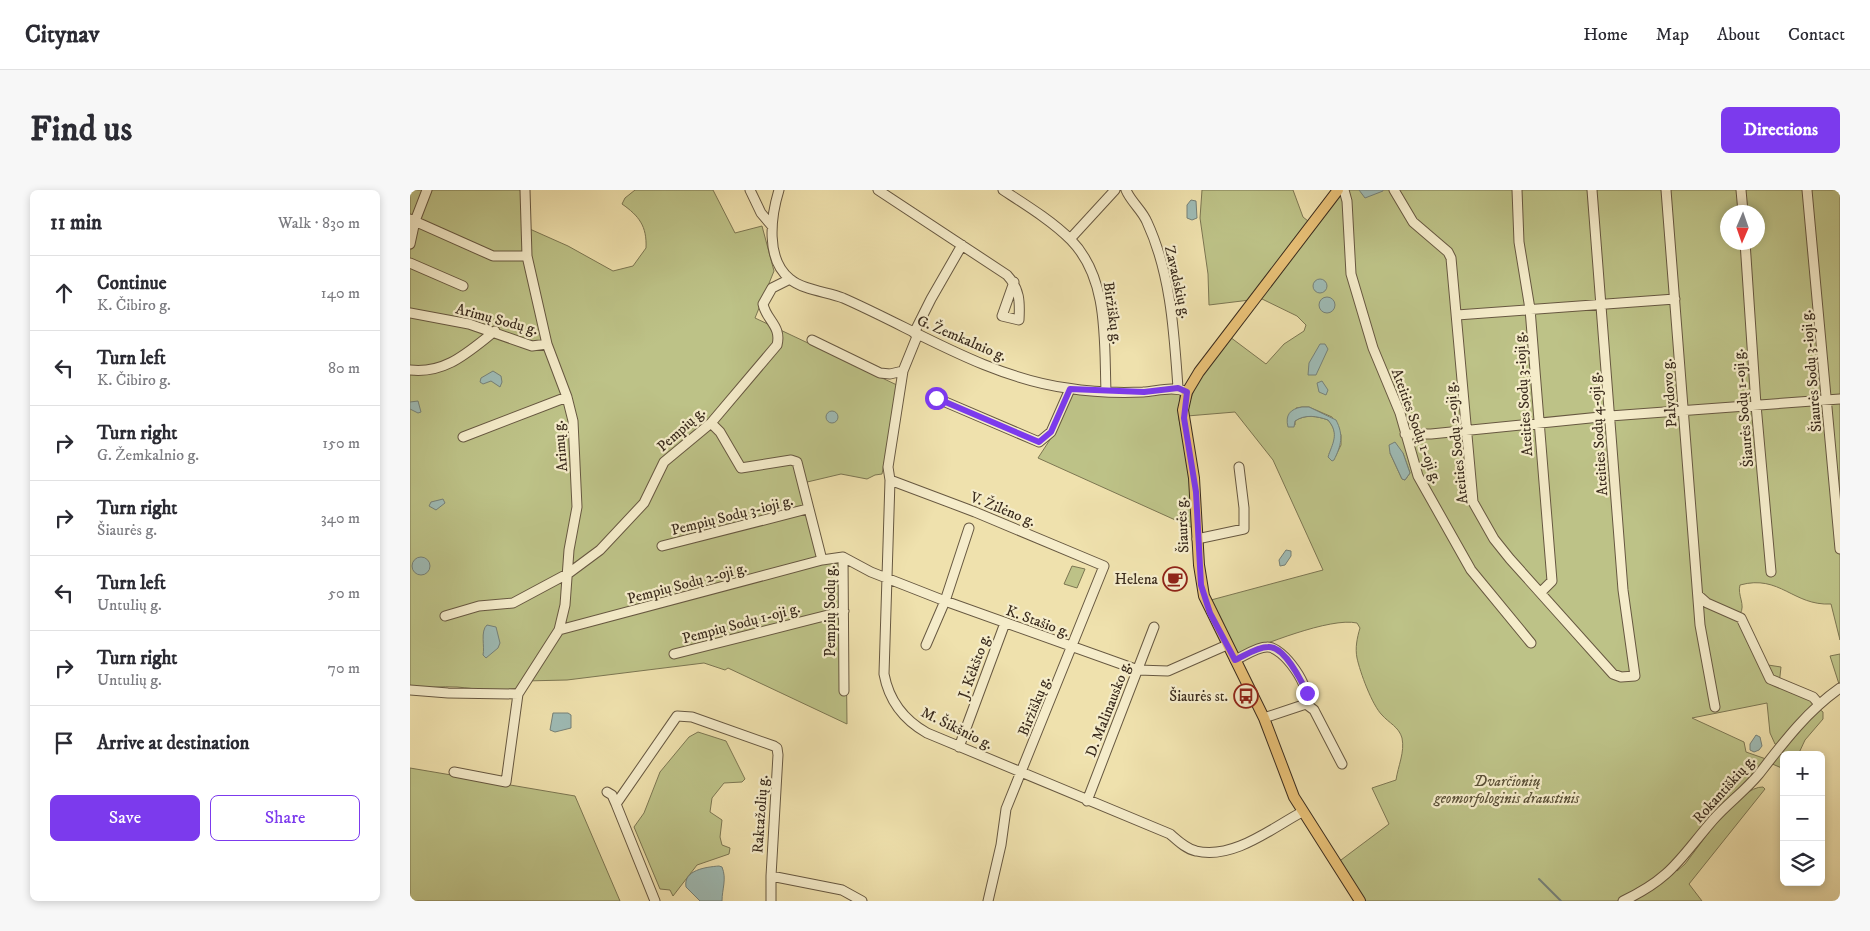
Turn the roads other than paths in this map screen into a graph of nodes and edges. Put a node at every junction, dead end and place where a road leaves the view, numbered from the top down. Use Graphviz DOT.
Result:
graph roads {
  1 [pos="427,190"];
  2 [pos="525,190"];
  3 [pos="750,190"];
  4 [pos="779,190"];
  5 [pos="878,190"];
  6 [pos="1003,190"];
  7 [pos="1115,190"];
  8 [pos="1126,190"];
  9 [pos="1338,190"];
  10 [pos="1344,190"];
  11 [pos="1394,190"];
  12 [pos="1517,190"];
  13 [pos="1592,190"];
  14 [pos="1666,190"];
  15 [pos="1742,190"];
  16 [pos="1808,190"];
  17 [pos="1743,205"];
  18 [pos="413,220"];
  19 [pos="772,226"];
  20 [pos="1070,239"];
  21 [pos="410,244"];
  22 [pos="962,245"];
  23 [pos="1746,250"];
  24 [pos="528,256"];
  25 [pos="410,263"];
  26 [pos="790,279"];
  27 [pos="1014,282"];
  28 [pos="463,286"];
  29 [pos="1675,299"];
  30 [pos="1602,304"];
  31 [pos="1530,309"];
  32 [pos="410,313"];
  33 [pos="1458,315"];
  34 [pos="494,331"];
  35 [pos="916,334"];
  36 [pos="812,340"];
  37 [pos="547,344"];
  38 [pos="410,370"];
  39 [pos="903,371"];
  40 [pos="1070,389"];
  41 [pos="1183,390"];
  42 [pos="1106,391"];
  43 [pos="568,397"];
  44 [pos="936,398"];
  45 [pos="1840,399"];
  46 [pos="1828,400"];
  47 [pos="1756,405"];
  48 [pos="1684,411"];
  49 [pos="1610,416"];
  50 [pos="1538,422"];
  51 [pos="710,423"];
  52 [pos="1467,430"];
  53 [pos="1405,434"];
  54 [pos="463,437"];
  55 [pos="1239,467"];
  56 [pos="890,480"];
  57 [pos="808,510"];
  58 [pos="969,528"];
  59 [pos="1197,539"];
  60 [pos="662,546"];
  61 [pos="1840,549"];
  62 [pos="844,557"];
  63 [pos="822,560"];
  64 [pos="1104,566"];
  65 [pos="1771,572"];
  66 [pos="569,573"];
  67 [pos="886,578"];
  68 [pos="1541,592"];
  69 [pos="1698,595"];
  70 [pos="945,601"];
  71 [pos="844,610"];
  72 [pos="445,616"];
  73 [pos="1005,623"];
  74 [pos="1154,627"];
  75 [pos="559,630"];
  76 [pos="1531,643"];
  77 [pos="926,645"];
  78 [pos="1226,645"];
  79 [pos="1073,648"];
  80 [pos="674,654"];
  81 [pos="1235,660"];
  82 [pos="1138,670"];
  83 [pos="1635,676"];
  84 [pos="1840,688"];
  85 [pos="410,690"];
  86 [pos="844,691"];
  87 [pos="518,694"];
  88 [pos="1306,704"];
  89 [pos="1819,704"];
  90 [pos="1715,707"];
  91 [pos="1264,718"];
  92 [pos="959,747"];
  93 [pos="1342,764"];
  94 [pos="454,772"];
  95 [pos="1022,773"];
  96 [pos="607,792"];
  97 [pos="1087,801"];
  98 [pos="616,804"];
  99 [pos="1302,812"];
  100 [pos="771,876"];
  101 [pos="655,901"];
  102 [pos="771,901"];
  103 [pos="862,901"];
  104 [pos="988,901"];
  105 [pos="1360,901"];
  106 [pos="1623,901"];
  1 -- 18 [label="street"];
  2 -- 24 [label="street, Arimų g."];
  3 -- 19 [label="street"];
  4 -- 19 [label="street"];
  5 -- 22 [label="street"];
  6 -- 20 [label="street, Biržiškų g."];
  7 -- 20 [label="street"];
  8 -- 41 [label="street, Zavadskių g."];
  9 -- 41 [label="main road, Šiaurės g."];
  10 -- 53 [label="street, Ateities Sodų 1-oji g."];
  11 -- 33 [label="street, Ateities Sodų 2-oji g."];
  12 -- 31 [label="street, Ateities Sodų 3-ioji g."];
  13 -- 30 [label="street, Ateities Sodų 4-oji g."];
  14 -- 29 [label="street, Palydovo g."];
  15 -- 17 [label="street"];
  16 -- 46 [label="street, Šiaurės Sodų 3-ioji g."];
  18 -- 21 [label="street"];
  18 -- 24 [label="street"];
  19 -- 26 [label="street"];
  20 -- 42 [label="street, Biržiškų g."];
  22 -- 27 [label="street"];
  22 -- 35 [label="street, M. Šikšnio g."];
  23 -- 47 [label="street, Šiaurės Sodų 1-oji g."];
  24 -- 37 [label="street, Arimų g."];
  25 -- 28 [label="street"];
  26 -- 35 [label="street, G. Žemkalnio g."];
  26 -- 51 [label="street, Pempių g."];
  29 -- 30 [label="street"];
  29 -- 48 [label="street, Palydovo g."];
  30 -- 31 [label="street"];
  30 -- 49 [label="street, Ateities Sodų 4-oji g."];
  31 -- 33 [label="street"];
  31 -- 50 [label="street, Ateities Sodų 3-ioji g."];
  32 -- 34 [label="street, Arimų Sodų g."];
  33 -- 52 [label="street, Ateities Sodų 2-oji g."];
  34 -- 37 [label="street, Arimų Sodų g."];
  34 -- 38 [label="street"];
  35 -- 39 [label="street, M. Šikšnio g."];
  35 -- 40 [label="street, G. Žemkalnio g."];
  36 -- 39 [label="street"];
  37 -- 43 [label="street, Arimų g."];
  39 -- 56 [label="street, M. Šikšnio g."];
  40 -- 42 [label="street, G. Žemkalnio g."];
  40 -- 44 [label="street"];
  41 -- 42 [label="street, G. Žemkalnio g."];
  41 -- 59 [label="main road, Šiaurės g."];
  43 -- 54 [label="street"];
  43 -- 66 [label="street, Arimų g."];
  45 -- 46 [label="street"];
  46 -- 47 [label="street"];
  46 -- 61 [label="street, Šiaurės Sodų 3-ioji g."];
  47 -- 48 [label="street"];
  47 -- 65 [label="street, Šiaurės Sodų 1-oji g."];
  48 -- 49 [label="street"];
  48 -- 69 [label="street, Palydovo g."];
  49 -- 50 [label="street"];
  49 -- 83 [label="street, Ateities Sodų 4-oji g."];
  50 -- 52 [label="street"];
  50 -- 68 [label="street, Ateities Sodų 3-ioji g."];
  51 -- 57 [label="street, Pempių Sodų g."];
  51 -- 66 [label="street, Pempių g."];
  52 -- 53 [label="street"];
  52 -- 68 [label="street, Ateities Sodų 2-oji g."];
  53 -- 76 [label="street, Ateities Sodų 1-oji g."];
  55 -- 59 [label="street"];
  56 -- 64 [label="street, V. Žilėno g."];
  56 -- 67 [label="street, M. Šikšnio g."];
  57 -- 60 [label="street, Pempių Sodų 3-ioji g."];
  57 -- 63 [label="street, Pempių Sodų g."];
  58 -- 70 [label="street"];
  59 -- 78 [label="main road, Šiaurės g."];
  62 -- 63 [label="street, Pempių Sodų g."];
  62 -- 67 [label="street, K. Stašio g."];
  62 -- 71 [label="street, Pempių Sodų g."];
  63 -- 75 [label="street, Pempių Sodų 2-oji g."];
  64 -- 79 [label="street, Biržiškų g."];
  66 -- 72 [label="street, Pempių g."];
  66 -- 75 [label="street, Arimų g."];
  67 -- 70 [label="street, K. Stašio g."];
  67 -- 92 [label="street, M. Šikšnio g."];
  68 -- 83 [label="street, Ateities Sodų 2-oji g."];
  69 -- 89 [label="street"];
  69 -- 90 [label="street, Palydovo g."];
  70 -- 73 [label="street, K. Stašio g."];
  70 -- 77 [label="street"];
  71 -- 80 [label="street, Pempių Sodų 1-oji g."];
  71 -- 86 [label="street, Pempių Sodų g."];
  73 -- 79 [label="street, K. Stašio g."];
  73 -- 92 [label="street, J. Kėkšto g."];
  74 -- 82 [label="street, D. Malinausko g."];
  75 -- 87 [label="street, Arimų g."];
  78 -- 81 [label="main road, Šiaurės g."];
  78 -- 82 [label="street, K. Stašio g."];
  79 -- 82 [label="street, K. Stašio g."];
  79 -- 95 [label="street, Biržiškų g."];
  81 -- 88 [label="street"];
  81 -- 91 [label="main road, Šiaurės g."];
  82 -- 97 [label="street, D. Malinausko g."];
  84 -- 89 [label="street, Rokantiškių g."];
  85 -- 87 [label="street"];
  87 -- 94 [label="street, Arimų g."];
  88 -- 91 [label="street"];
  88 -- 93 [label="street"];
  89 -- 106 [label="street, Rokantiškių g."];
  91 -- 99 [label="main road, Šiaurės g."];
  92 -- 95 [label="street, M. Šikšnio g."];
  95 -- 97 [label="street, M. Šikšnio g."];
  95 -- 104 [label="street, Biržiškų g."];
  96 -- 98 [label="street"];
  97 -- 99 [label="street, M. Šikšnio g."];
  98 -- 100 [label="street, Raktažolių g."];
  98 -- 101 [label="street"];
  99 -- 105 [label="main road, Šiaurės g."];
  100 -- 102 [label="street"];
  100 -- 103 [label="street"];
}
